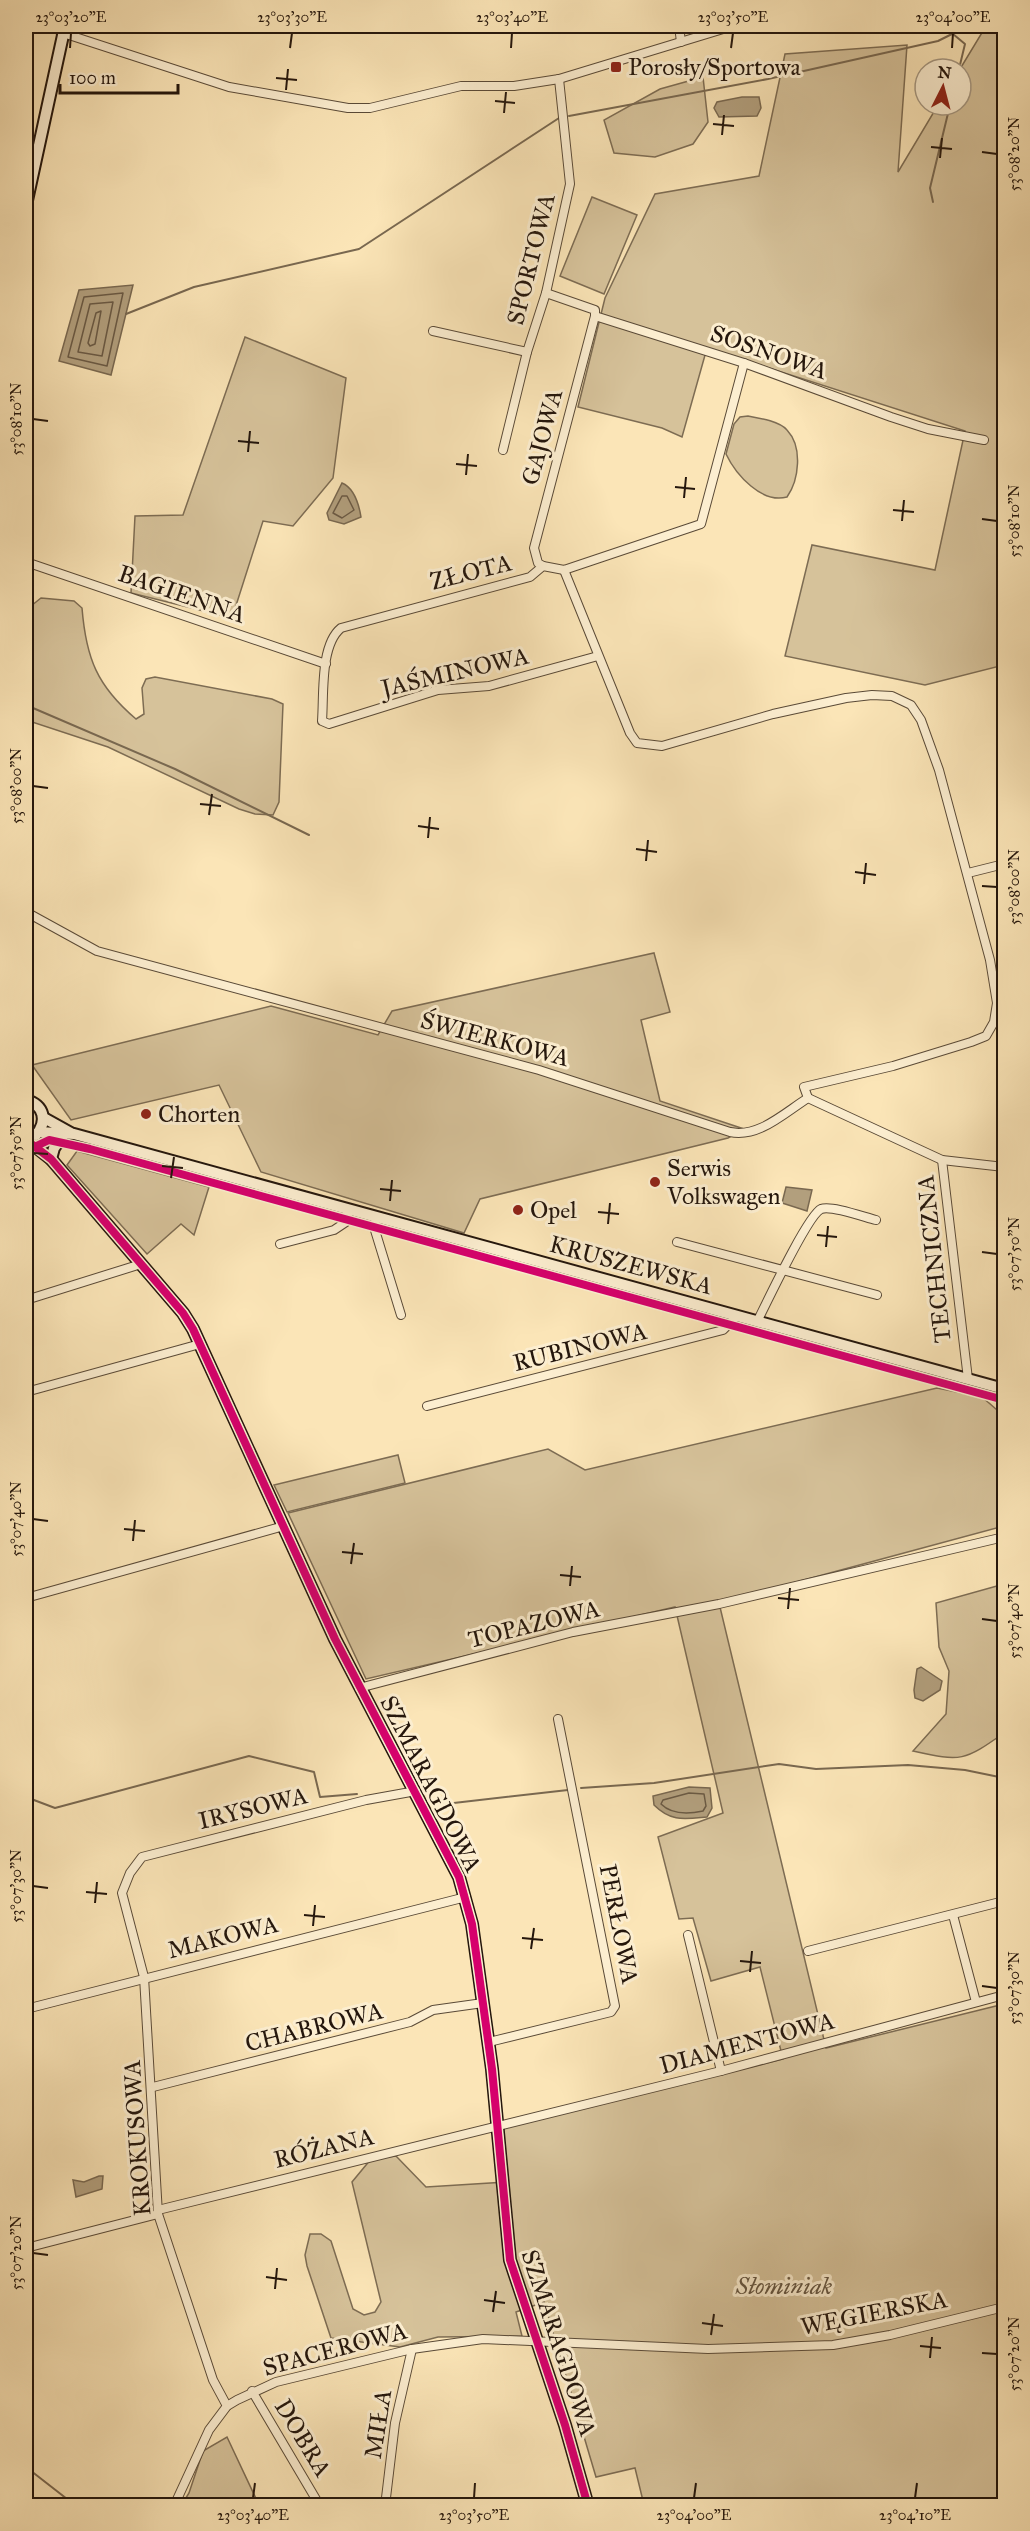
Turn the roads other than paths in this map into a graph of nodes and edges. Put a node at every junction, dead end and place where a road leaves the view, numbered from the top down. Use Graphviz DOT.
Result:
graph roads {
  1 [pos="50,26"];
  2 [pos="679,26"];
  3 [pos="733,26"];
  4 [pos="64,28"];
  5 [pos="681,42"];
  6 [pos="559,79"];
  7 [pos="26,205"];
  8 [pos="546,293"];
  9 [pos="595,316"];
  10 [pos="433,331"];
  11 [pos="527,352"];
  12 [pos="744,363"];
  13 [pos="984,440"];
  14 [pos="503,450"];
  15 [pos="26,562"];
  16 [pos="543,566"];
  17 [pos="564,570"];
  18 [pos="598,656"];
  19 [pos="326,664"];
  20 [pos="322,721"];
  21 [pos="1005,864"];
  22 [pos="968,873"];
  23 [pos="26,912"];
  24 [pos="808,1098"];
  25 [pos="26,1100"];
  26 [pos="44,1118"];
  27 [pos="39,1132"];
  28 [pos="69,1134"];
  29 [pos="26,1140"];
  30 [pos="50,1157"];
  31 [pos="942,1160"];
  32 [pos="1005,1167"];
  33 [pos="349,1210"];
  34 [pos="376,1218"];
  35 [pos="876,1220"];
  36 [pos="677,1242"];
  37 [pos="280,1244"];
  38 [pos="141,1264"];
  39 [pos="782,1270"];
  40 [pos="877,1295"];
  41 [pos="26,1300"];
  42 [pos="401,1315"];
  43 [pos="737,1316"];
  44 [pos="757,1322"];
  45 [pos="200,1344"];
  46 [pos="968,1379"];
  47 [pos="1005,1389"];
  48 [pos="26,1392"];
  49 [pos="427,1406"];
  50 [pos="284,1527"];
  51 [pos="1005,1537"];
  52 [pos="26,1598"];
  53 [pos="359,1688"];
  54 [pos="558,1719"];
  55 [pos="416,1791"];
  56 [pos="122,1893"];
  57 [pos="466,1897"];
  58 [pos="1005,1901"];
  59 [pos="953,1914"];
  60 [pos="688,1935"];
  61 [pos="808,1951"];
  62 [pos="144,1977"];
  63 [pos="1005,1995"];
  64 [pos="976,2002"];
  65 [pos="483,2003"];
  66 [pos="26,2009"];
  67 [pos="489,2042"];
  68 [pos="721,2071"];
  69 [pos="153,2086"];
  70 [pos="499,2124"];
  71 [pos="158,2212"];
  72 [pos="26,2248"];
  73 [pos="1005,2307"];
  74 [pos="535,2341"];
  75 [pos="412,2349"];
  76 [pos="252,2391"];
  77 [pos="227,2406"];
  78 [pos="174,2505"];
  79 [pos="320,2505"];
  80 [pos="386,2505"];
  81 [pos="588,2505"];
  1 -- 4 [label="street"];
  2 -- 5 [label="street"];
  3 -- 5 [label="street"];
  4 -- 6 [label="street"];
  4 -- 7 [label="street"];
  5 -- 6 [label="street"];
  6 -- 8 [label="street, SPORTOWA"];
  8 -- 9 [label="street, SOSNOWA"];
  8 -- 11 [label="street, SPORTOWA"];
  9 -- 12 [label="street, SOSNOWA"];
  9 -- 16 [label="street, GAJOWA"];
  10 -- 11 [label="street, SPORTOWA"];
  11 -- 14 [label="street"];
  12 -- 13 [label="street, SOSNOWA"];
  12 -- 17 [label="street, ZŁOTA"];
  15 -- 19 [label="street, BAGIENNA"];
  16 -- 17 [label="street, ZŁOTA"];
  16 -- 19 [label="street, ZŁOTA"];
  17 -- 18 [label="street"];
  18 -- 20 [label="street, JAŚMINOWA"];
  18 -- 22 [label="street"];
  19 -- 20 [label="street, ZŁOTA"];
  21 -- 22 [label="street"];
  22 -- 24 [label="street, ŚWIERKOWA"];
  23 -- 24 [label="street, ŚWIERKOWA"];
  24 -- 31 [label="street"];
  25 -- 26 [label="street, KRUSZEWSKA"];
  26 -- 27 [label="street"];
  26 -- 28 [label="street, KRUSZEWSKA"];
  27 -- 28 [label="street, KRUSZEWSKA"];
  27 -- 29 [label="street"];
  27 -- 30 [label="street, SZMARAGDOWA"];
  28 -- 30 [label="street"];
  28 -- 33 [label="street, KRUSZEWSKA"];
  29 -- 30 [label="street, SZMARAGDOWA"];
  30 -- 38 [label="street, SZMARAGDOWA"];
  31 -- 32 [label="street, TECHNICZNA"];
  31 -- 46 [label="street, TECHNICZNA"];
  33 -- 34 [label="street, KRUSZEWSKA"];
  33 -- 37 [label="street"];
  34 -- 42 [label="street"];
  34 -- 43 [label="street, KRUSZEWSKA"];
  35 -- 39 [label="street"];
  36 -- 39 [label="street"];
  38 -- 41 [label="street"];
  38 -- 45 [label="street, SZMARAGDOWA"];
  39 -- 40 [label="street"];
  39 -- 44 [label="street"];
  43 -- 44 [label="street, KRUSZEWSKA"];
  43 -- 49 [label="street, RUBINOWA"];
  44 -- 46 [label="street, KRUSZEWSKA"];
  45 -- 48 [label="street"];
  45 -- 50 [label="street, SZMARAGDOWA"];
  46 -- 47 [label="street, KRUSZEWSKA"];
  50 -- 52 [label="street"];
  50 -- 53 [label="street, SZMARAGDOWA"];
  51 -- 53 [label="street, TOPAZOWA"];
  53 -- 55 [label="street, SZMARAGDOWA"];
  54 -- 67 [label="street, PERŁOWA"];
  55 -- 56 [label="street, IRYSOWA"];
  55 -- 57 [label="street, SZMARAGDOWA"];
  56 -- 62 [label="street, KROKUSOWA"];
  57 -- 62 [label="street, MAKOWA"];
  57 -- 65 [label="street, SZMARAGDOWA"];
  58 -- 59 [label="street"];
  59 -- 61 [label="street"];
  59 -- 64 [label="street"];
  60 -- 68 [label="street"];
  62 -- 66 [label="street, MAKOWA"];
  62 -- 69 [label="street, KROKUSOWA"];
  63 -- 64 [label="street, DIAMENTOWA"];
  64 -- 68 [label="street, DIAMENTOWA"];
  65 -- 67 [label="street, SZMARAGDOWA"];
  65 -- 69 [label="street, CHABROWA"];
  67 -- 70 [label="street, SZMARAGDOWA"];
  68 -- 70 [label="street, DIAMENTOWA"];
  69 -- 71 [label="street, KROKUSOWA"];
  70 -- 71 [label="street, RÓŻANA"];
  70 -- 74 [label="street, SZMARAGDOWA"];
  71 -- 72 [label="street, RÓŻANA"];
  71 -- 77 [label="street, KROKUSOWA"];
  73 -- 74 [label="street, WĘGIERSKA"];
  74 -- 75 [label="street, SPACEROWA"];
  74 -- 81 [label="street, SZMARAGDOWA"];
  75 -- 76 [label="street, SPACEROWA"];
  75 -- 80 [label="street, MIŁA"];
  76 -- 77 [label="street, SPACEROWA"];
  76 -- 79 [label="street, DOBRA"];
  77 -- 78 [label="street, SPACEROWA"];
}
